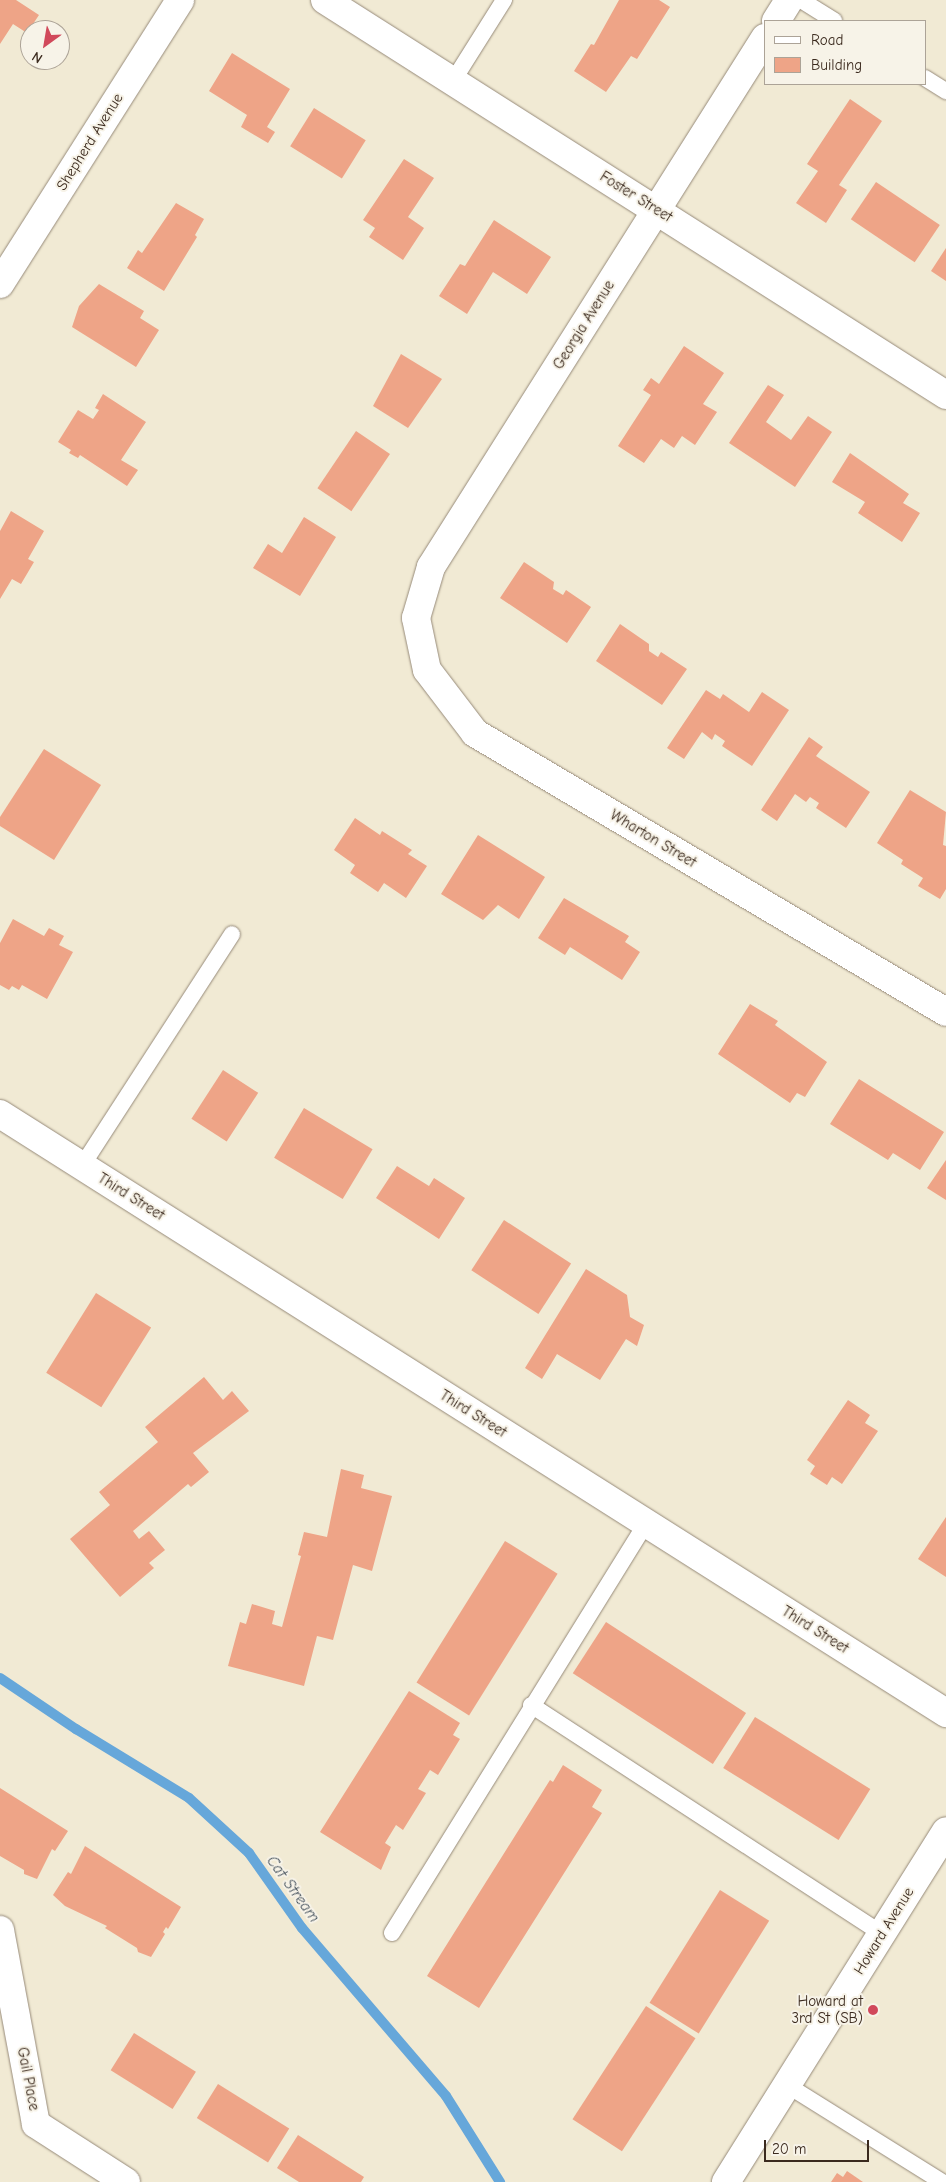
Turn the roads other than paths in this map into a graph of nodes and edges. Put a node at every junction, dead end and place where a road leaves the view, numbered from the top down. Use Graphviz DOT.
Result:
graph roads {
  1 [pos="180,0"];
  2 [pos="325,0"];
  3 [pos="504,0"];
  4 [pos="789,0"];
  5 [pos="801,0"];
  6 [pos="777,20"];
  7 [pos="832,20"];
  8 [pos="764,40"];
  9 [pos="926,79"];
  10 [pos="453,81"];
  11 [pos="946,91"];
  12 [pos="656,210"];
  13 [pos="0,284"];
  14 [pos="946,395"];
  15 [pos="416,618"];
  16 [pos="232,934"];
  17 [pos="946,1012"];
  18 [pos="0,1114"];
  19 [pos="82,1166"];
  20 [pos="646,1523"];
  21 [pos="531,1705"];
  22 [pos="946,1713"];
  23 [pos="946,1832"];
  24 [pos="0,1930"];
  25 [pos="392,1933"];
  26 [pos="882,1934"];
  27 [pos="787,2085"];
  28 [pos="126,2182"];
  29 [pos="726,2182"];
  30 [pos="942,2182"];
  1 -- 13 [label="street, Shepherd Avenue"];
  2 -- 10 [label="street, Foster Street"];
  3 -- 10 [label="lane"];
  4 -- 6 [label="street"];
  5 -- 7 [label="lane"];
  8 -- 12 [label="street, Georgia Avenue"];
  9 -- 11 [label="lane"];
  10 -- 12 [label="street, Foster Street"];
  12 -- 14 [label="street, Foster Street"];
  12 -- 15 [label="street, Georgia Avenue"];
  15 -- 17 [label="street, Wharton Street"];
  16 -- 19 [label="lane"];
  18 -- 19 [label="street, Third Street"];
  19 -- 20 [label="street, Third Street"];
  20 -- 21 [label="lane"];
  20 -- 22 [label="street, Third Street"];
  21 -- 25 [label="lane"];
  21 -- 26 [label="lane"];
  23 -- 26 [label="street, Howard Avenue"];
  24 -- 28 [label="street, Gail Place"];
  26 -- 27 [label="street, Howard Avenue"];
  27 -- 29 [label="street, Howard Avenue"];
  27 -- 30 [label="lane"];
}
